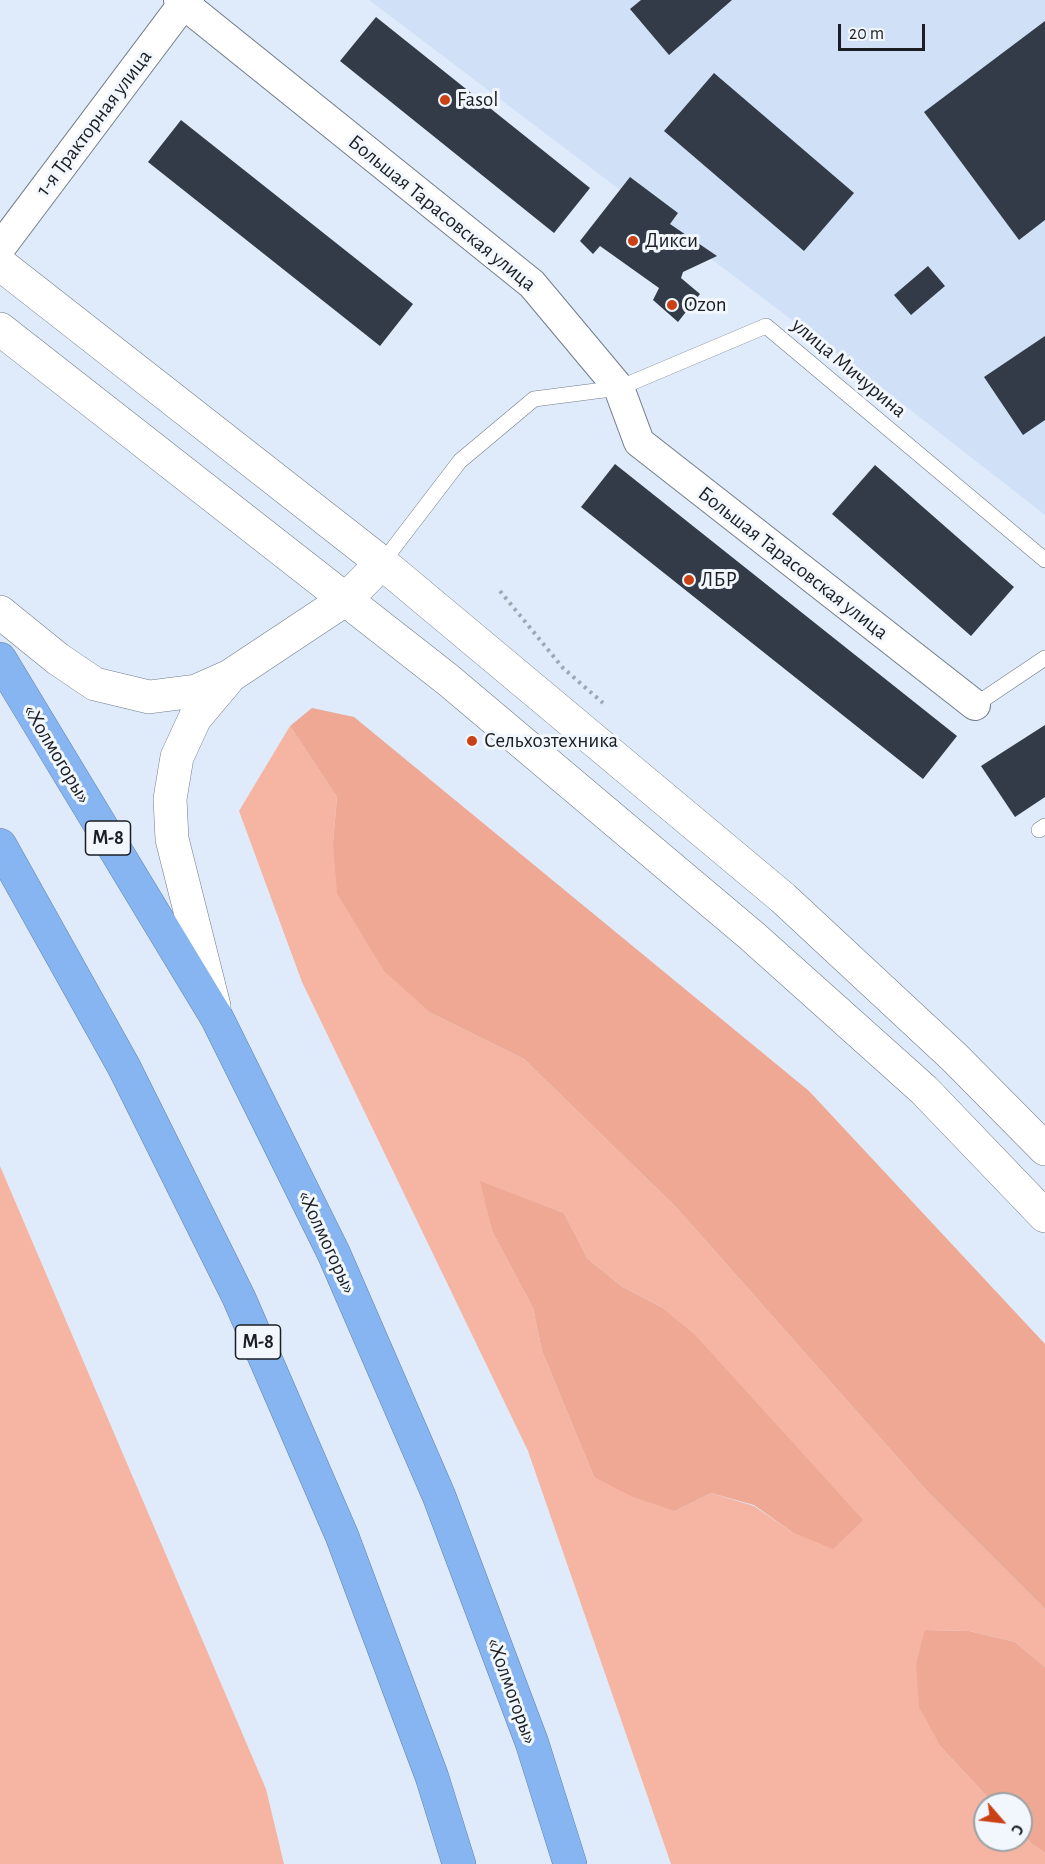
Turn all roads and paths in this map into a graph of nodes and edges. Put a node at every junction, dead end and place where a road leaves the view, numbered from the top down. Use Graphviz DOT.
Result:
graph roads {
  1 [pos="184,1"];
  2 [pos="0,248"];
  3 [pos="0,264"];
  4 [pos="0,329"];
  5 [pos="619,388"];
  6 [pos="1045,560"];
  7 [pos="382,563"];
  8 [pos="500,591"];
  9 [pos="346,599"];
  10 [pos="0,612"];
  11 [pos="1045,658"];
  12 [pos="0,659"];
  13 [pos="230,676"];
  14 [pos="975,705"];
  15 [pos="606,707"];
  16 [pos="0,845"];
  17 [pos="217,1018"];
  18 [pos="1045,1149"];
  19 [pos="1045,1216"];
  20 [pos="459,1864"];
  21 [pos="570,1864"];
  1 -- 2 [label="street, 1-я Тракторная улица"];
  1 -- 5 [label="street, Большая Тарасовская улица"];
  3 -- 7 [label="street"];
  4 -- 9 [label="street"];
  5 -- 6 [label="lane, улица Мичурина"];
  5 -- 7 [label="lane, улица Мичурина"];
  5 -- 14 [label="street, Большая Тарасовская улица"];
  7 -- 9 [label="street"];
  7 -- 18 [label="street"];
  8 -- 15 [label="path"];
  9 -- 13 [label="street"];
  9 -- 19 [label="street"];
  10 -- 13 [label="street"];
  11 -- 14 [label="lane"];
  12 -- 17 [label="highway, «Холмогоры» / М-8"];
  13 -- 17 [label="street"];
  16 -- 20 [label="highway, М-8"];
  17 -- 21 [label="highway, «Холмогоры» / М-8"];
}
